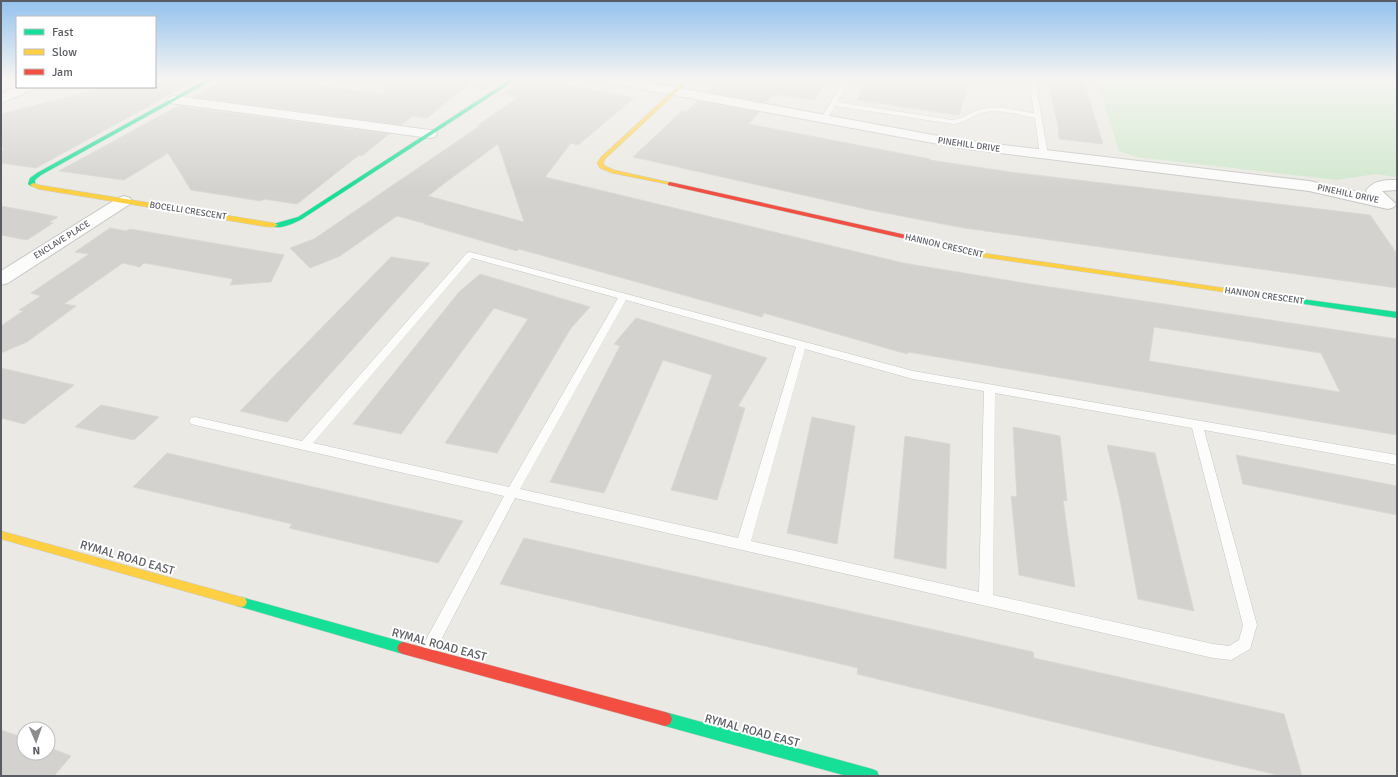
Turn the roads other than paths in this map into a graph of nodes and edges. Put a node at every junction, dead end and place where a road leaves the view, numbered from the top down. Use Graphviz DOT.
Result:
graph roads {
  1 [pos="147,115"];
  2 [pos="289,115"];
  3 [pos="459,115"];
  4 [pos="650,115"];
  5 [pos="799,115"];
  6 [pos="827,115"];
  7 [pos="908,115"];
  8 [pos="973,115"];
  9 [pos="1031,115"];
  10 [pos="1037,116"];
  11 [pos="824,120"];
  12 [pos="430,134"];
  13 [pos="1044,155"];
  14 [pos="1397,185"];
  15 [pos="1309,186"];
  16 [pos="1379,186"];
  17 [pos="124,201"];
  18 [pos="1394,206"];
  19 [pos="1,279"];
  20 [pos="623,297"];
  21 [pos="1397,315"];
  22 [pos="801,346"];
  23 [pos="990,388"];
  24 [pos="196,421"];
  25 [pos="1196,425"];
  26 [pos="304,446"];
  27 [pos="1397,460"];
  28 [pos="512,494"];
  29 [pos="1,535"];
  30 [pos="743,545"];
  31 [pos="986,600"];
  32 [pos="426,654"];
  33 [pos="872,776"];
  1 -- 17 [label="street, BOCELLI CRESCENT"];
  2 -- 12 [label="street"];
  3 -- 12 [label="street, BOCELLI CRESCENT"];
  4 -- 21 [label="street, HANNON CRESCENT"];
  5 -- 11 [label="street, PINEHILL DRIVE"];
  6 -- 11 [label="lane"];
  7 -- 8 [label="lane"];
  9 -- 10 [label="lane"];
  10 -- 13 [label="lane"];
  11 -- 13 [label="street, PINEHILL DRIVE"];
  12 -- 17 [label="street, BOCELLI CRESCENT"];
  13 -- 15 [label="street, PINEHILL DRIVE"];
  14 -- 16 [label="street, PINEHILL DRIVE"];
  15 -- 16 [label="street, PINEHILL DRIVE"];
  15 -- 18 [label="street, PINEHILL DRIVE"];
  16 -- 18 [label="street"];
  17 -- 19 [label="street, ENCLAVE PLACE"];
  20 -- 22 [label="lane"];
  20 -- 26 [label="lane"];
  20 -- 28 [label="lane"];
  22 -- 23 [label="lane"];
  22 -- 30 [label="lane"];
  23 -- 25 [label="lane"];
  23 -- 31 [label="lane"];
  24 -- 26 [label="lane"];
  25 -- 27 [label="lane"];
  25 -- 31 [label="lane"];
  26 -- 28 [label="lane"];
  28 -- 30 [label="lane"];
  28 -- 32 [label="lane"];
  29 -- 32 [label="street, RYMAL ROAD EAST"];
  30 -- 31 [label="lane"];
  32 -- 33 [label="street, RYMAL ROAD EAST"];
}
